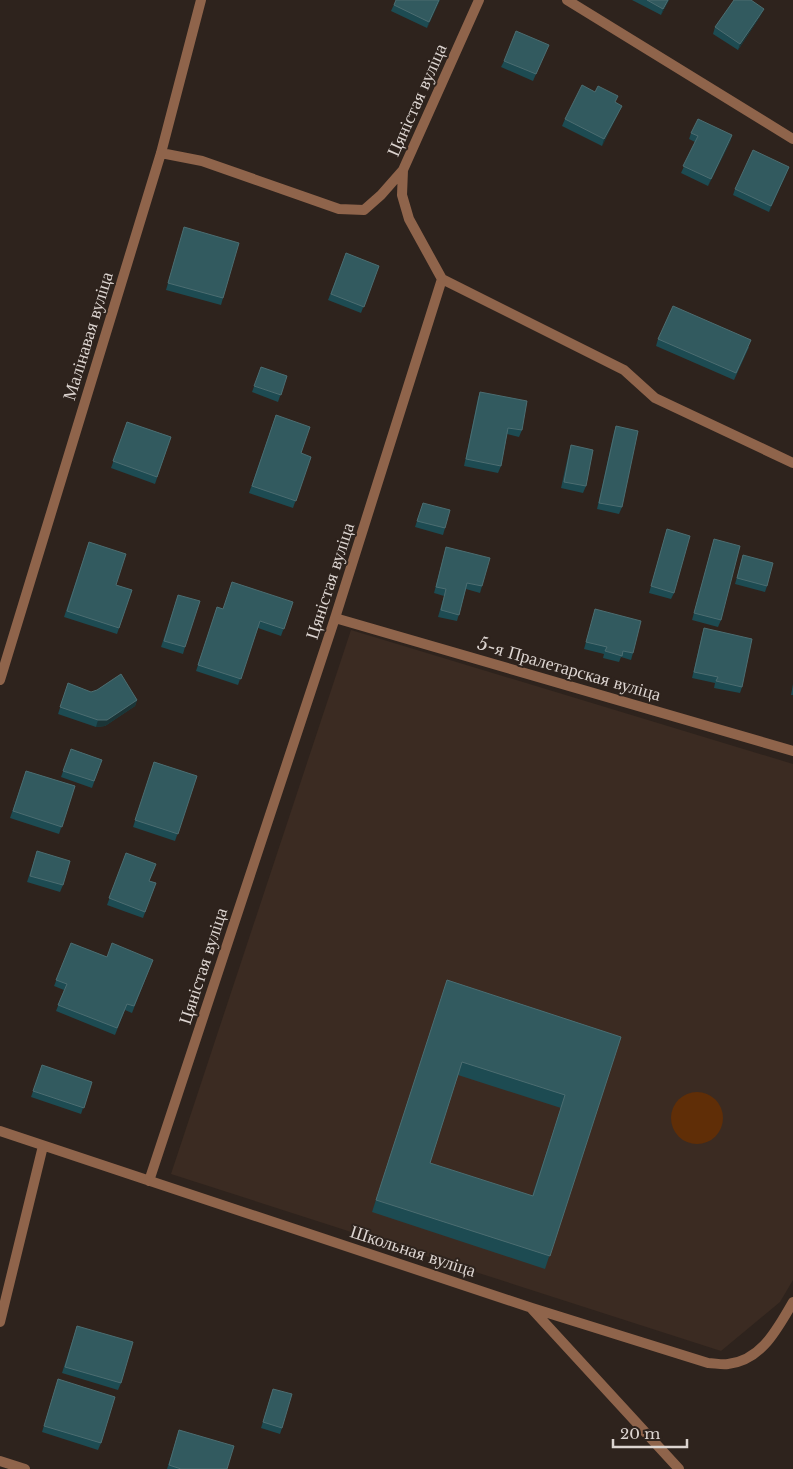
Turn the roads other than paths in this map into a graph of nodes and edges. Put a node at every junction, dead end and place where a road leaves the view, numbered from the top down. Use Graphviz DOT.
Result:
graph roads {
  1 [pos="201,0"];
  2 [pos="479,0"];
  3 [pos="567,0"];
  4 [pos="793,139"];
  5 [pos="161,153"];
  6 [pos="403,170"];
  7 [pos="442,279"];
  8 [pos="793,463"];
  9 [pos="335,618"];
  10 [pos="0,680"];
  11 [pos="793,751"];
  12 [pos="0,1131"];
  13 [pos="43,1146"];
  14 [pos="149,1181"];
  15 [pos="793,1302"];
  16 [pos="532,1308"];
  17 [pos="0,1322"];
  18 [pos="0,1461"];
  19 [pos="25,1469"];
  20 [pos="679,1469"];
  1 -- 5 [label="street, Малінавая вуліца"];
  2 -- 6 [label="street, Цяністая вуліца"];
  3 -- 4 [label="street"];
  5 -- 6 [label="street"];
  5 -- 10 [label="street, Малінавая вуліца"];
  6 -- 7 [label="street, Цяністая вуліца"];
  7 -- 8 [label="street"];
  7 -- 9 [label="street, Цяністая вуліца"];
  9 -- 11 [label="street, 5-я Пралетарская вуліца"];
  9 -- 14 [label="street, Цяністая вуліца"];
  12 -- 13 [label="street, Школьная вуліца"];
  13 -- 14 [label="street, Школьная вуліца"];
  13 -- 17 [label="street"];
  14 -- 16 [label="street, Школьная вуліца"];
  15 -- 16 [label="street, Школьная вуліца"];
  16 -- 20 [label="street"];
  18 -- 19 [label="street"];
}
